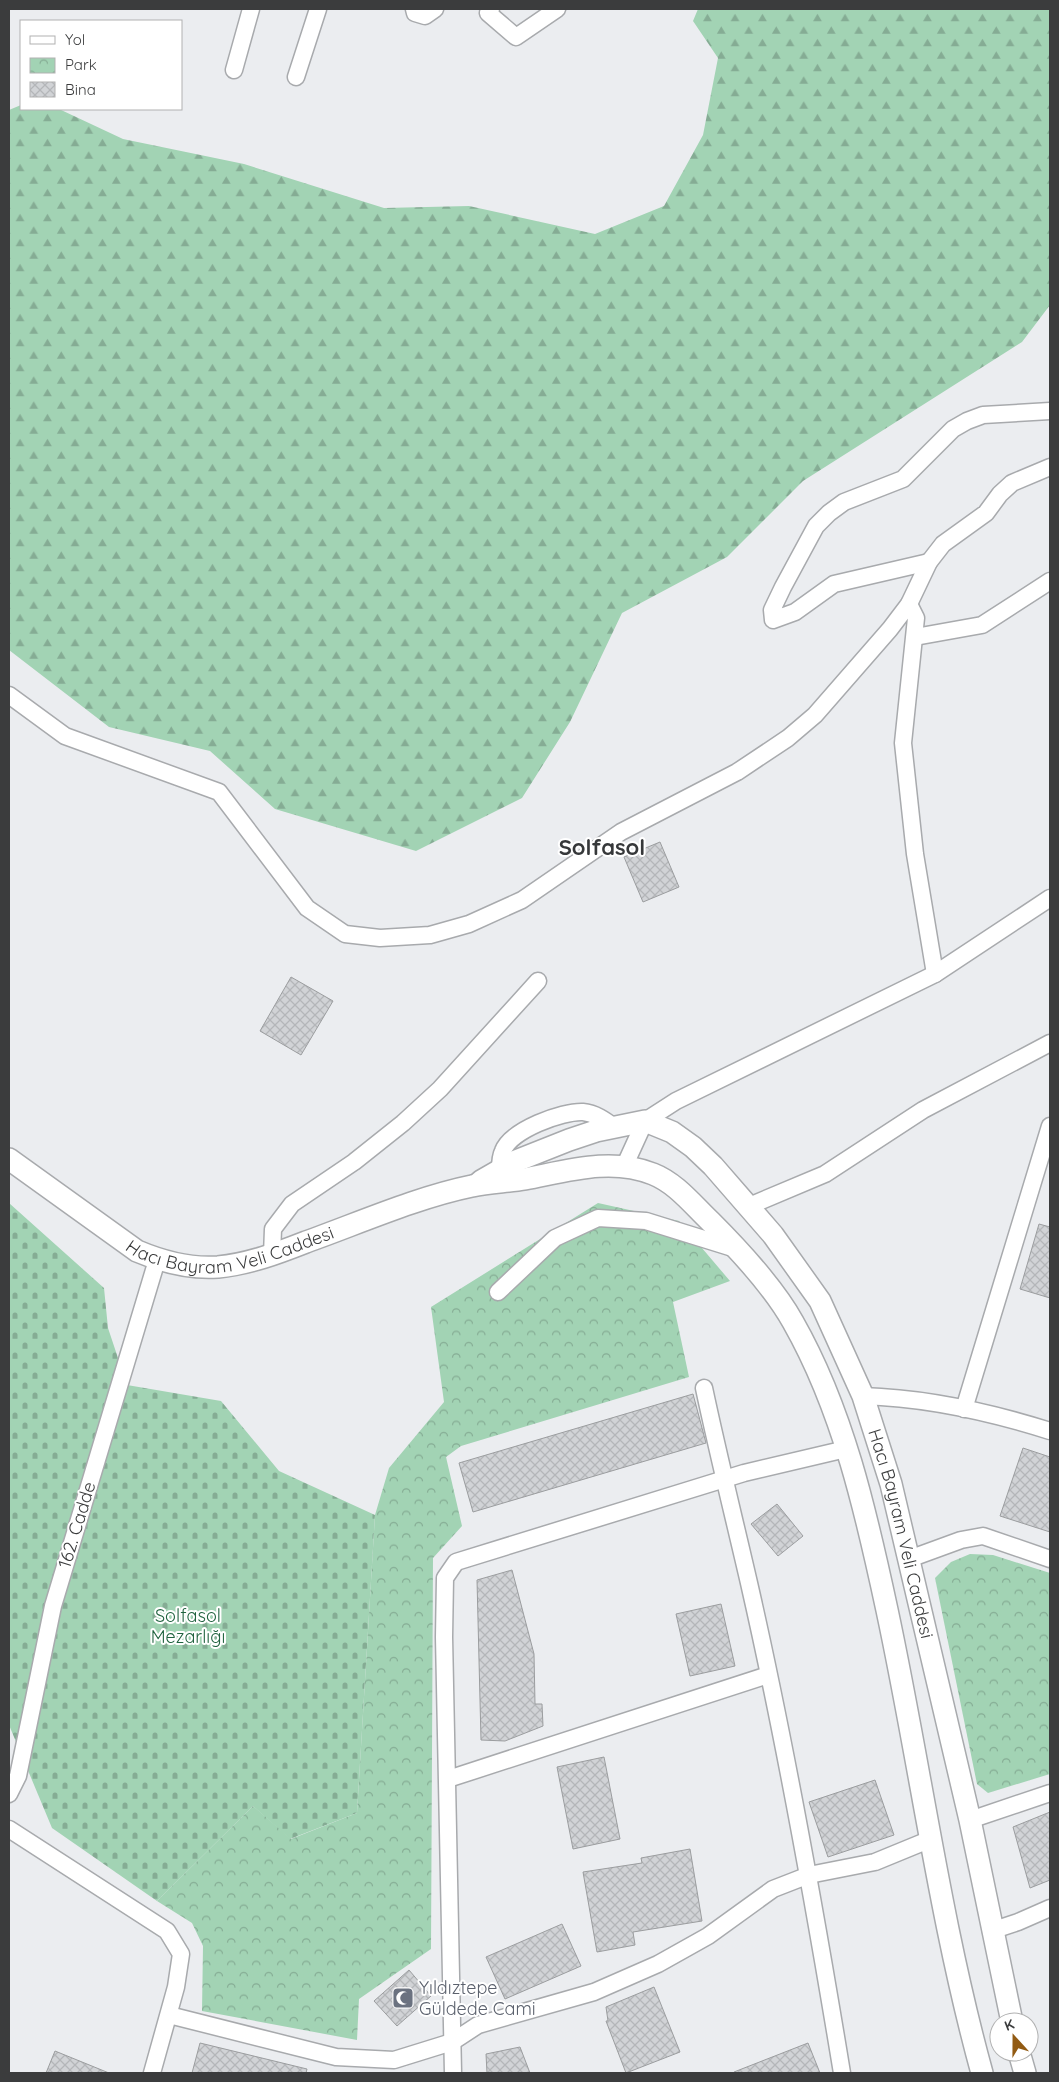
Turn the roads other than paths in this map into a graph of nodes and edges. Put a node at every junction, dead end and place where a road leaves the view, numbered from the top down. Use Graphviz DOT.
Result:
graph roads {
  1 [pos="251,9"];
  2 [pos="318,9"];
  3 [pos="414,9"];
  4 [pos="435,9"];
  5 [pos="491,9"];
  6 [pos="557,9"];
  7 [pos="234,70"];
  8 [pos="296,78"];
  9 [pos="1050,410"];
  10 [pos="1050,467"];
  11 [pos="929,562"];
  12 [pos="1050,581"];
  13 [pos="909,604"];
  14 [pos="915,637"];
  15 [pos="9,696"];
  16 [pos="1050,898"];
  17 [pos="935,974"];
  18 [pos="538,981"];
  19 [pos="1050,1043"];
  20 [pos="646,1121"];
  21 [pos="1050,1126"];
  22 [pos="9,1158"];
  23 [pos="624,1167"];
  24 [pos="472,1186"];
  25 [pos="748,1206"];
  26 [pos="738,1249"];
  27 [pos="272,1254"];
  28 [pos="157,1260"];
  29 [pos="498,1292"];
  30 [pos="704,1388"];
  31 [pos="863,1396"];
  32 [pos="964,1409"];
  33 [pos="1050,1431"];
  34 [pos="846,1449"];
  35 [pos="723,1479"];
  36 [pos="909,1559"];
  37 [pos="1050,1559"];
  38 [pos="768,1675"];
  39 [pos="13,1779"];
  40 [pos="448,1779"];
  41 [pos="1050,1793"];
  42 [pos="9,1794"];
  43 [pos="970,1820"];
  44 [pos="9,1829"];
  45 [pos="931,1839"];
  46 [pos="809,1875"];
  47 [pos="1050,1908"];
  48 [pos="992,1931"];
  49 [pos="1010,2012"];
  50 [pos="168,2015"];
  51 [pos="452,2042"];
  52 [pos="152,2073"];
  53 [pos="453,2073"];
  54 [pos="842,2073"];
  55 [pos="982,2073"];
  1 -- 7 [label="street"];
  2 -- 8 [label="street"];
  3 -- 4 [label="street"];
  5 -- 6 [label="street"];
  9 -- 11 [label="street"];
  10 -- 11 [label="street"];
  11 -- 13 [label="street"];
  12 -- 14 [label="street"];
  13 -- 14 [label="street"];
  13 -- 15 [label="street"];
  14 -- 17 [label="street"];
  16 -- 17 [label="street"];
  17 -- 20 [label="street"];
  18 -- 27 [label="street"];
  19 -- 25 [label="street"];
  20 -- 23 [label="street"];
  20 -- 24 [label="main road"];
  20 -- 25 [label="main road, Hacı Bayram Veli Caddesi"];
  21 -- 32 [label="street"];
  22 -- 28 [label="main road, Hacı Bayram Veli Caddesi"];
  23 -- 24 [label="main road"];
  23 -- 26 [label="main road"];
  24 -- 27 [label="main road, Hacı Bayram Veli Caddesi"];
  25 -- 31 [label="main road, Hacı Bayram Veli Caddesi"];
  26 -- 29 [label="street"];
  26 -- 34 [label="main road"];
  27 -- 28 [label="main road, Hacı Bayram Veli Caddesi"];
  28 -- 39 [label="street, 162. Cadde"];
  30 -- 35 [label="street"];
  31 -- 32 [label="street"];
  31 -- 36 [label="main road, Hacı Bayram Veli Caddesi"];
  32 -- 33 [label="street"];
  34 -- 35 [label="street"];
  34 -- 45 [label="main road"];
  35 -- 38 [label="street"];
  35 -- 40 [label="street"];
  36 -- 37 [label="street"];
  36 -- 43 [label="main road, Hacı Bayram Veli Caddesi"];
  38 -- 40 [label="street"];
  38 -- 46 [label="street"];
  39 -- 42 [label="street, 162. Cadde"];
  40 -- 51 [label="street"];
  41 -- 43 [label="street"];
  43 -- 48 [label="main road, Hacı Bayram Veli Caddesi"];
  44 -- 50 [label="street"];
  45 -- 46 [label="street"];
  45 -- 55 [label="main road"];
  46 -- 51 [label="street"];
  46 -- 54 [label="street"];
  47 -- 48 [label="street"];
  48 -- 49 [label="main road, Hacı Bayram Veli Caddesi"];
  50 -- 51 [label="street"];
  50 -- 52 [label="street"];
  51 -- 53 [label="street"];
}
